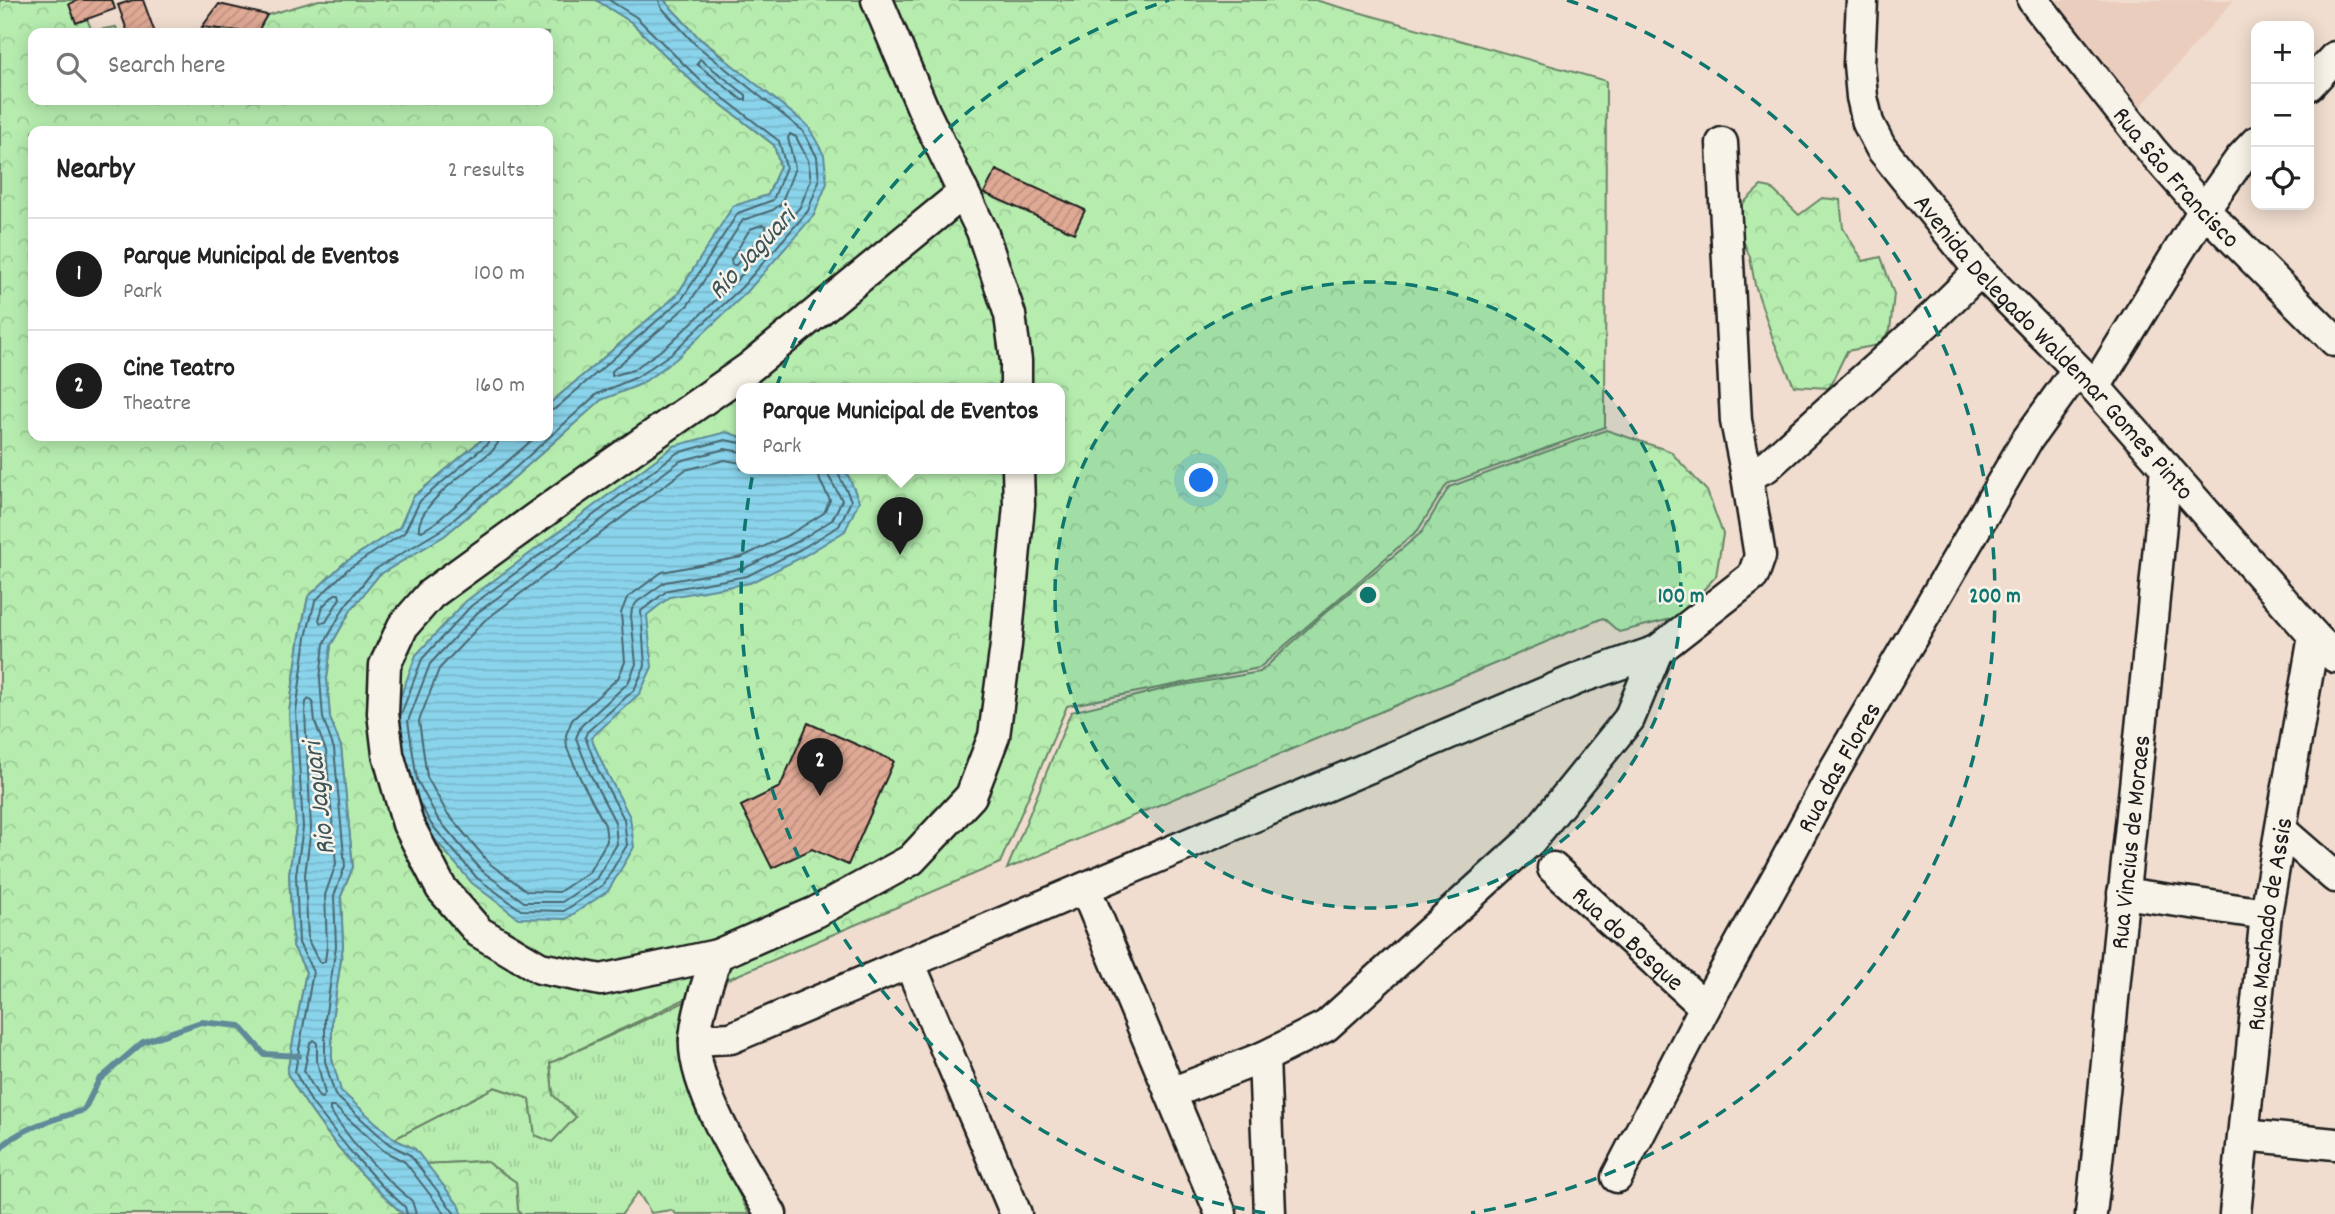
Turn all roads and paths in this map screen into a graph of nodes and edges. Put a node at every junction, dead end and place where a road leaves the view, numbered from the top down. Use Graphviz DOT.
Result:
graph roads {
  1 [pos="877,0"];
  2 [pos="1862,0"];
  3 [pos="2033,0"];
  4 [pos="2335,57"];
  5 [pos="2310,84"];
  6 [pos="1722,143"];
  7 [pos="2251,147"];
  8 [pos="963,192"];
  9 [pos="2204,210"];
  10 [pos="1980,271"];
  11 [pos="2335,341"];
  12 [pos="2086,378"];
  13 [pos="1016,383"];
  14 [pos="2166,467"];
  15 [pos="1018,474"];
  16 [pos="1747,476"];
  17 [pos="2314,636"];
  18 [pos="1657,651"];
  19 [pos="2335,657"];
  20 [pos="2281,830"];
  21 [pos="1553,868"];
  22 [pos="2335,877"];
  23 [pos="1085,888"];
  24 [pos="2123,893"];
  25 [pos="2266,914"];
  26 [pos="717,955"];
  27 [pos="909,962"];
  28 [pos="1705,1007"];
  29 [pos="695,1040"];
  30 [pos="1264,1057"];
  31 [pos="1171,1093"];
  32 [pos="2244,1135"];
  33 [pos="2335,1144"];
  34 [pos="1617,1177"];
  35 [pos="771,1214"];
  36 [pos="1016,1214"];
  37 [pos="1221,1214"];
  38 [pos="1270,1214"];
  39 [pos="2091,1214"];
  40 [pos="2235,1214"];
  1 -- 8 [label="street"];
  2 -- 10 [label="street, Avenida Delegado Waldemar Gomes Pinto"];
  3 -- 9 [label="street, Rua São Francisco"];
  4 -- 5 [label="street"];
  6 -- 16 [label="street"];
  7 -- 9 [label="street, Rua das Flores"];
  8 -- 13 [label="street"];
  8 -- 26 [label="street"];
  9 -- 11 [label="street, Rua São Francisco"];
  9 -- 12 [label="street, Rua das Flores"];
  10 -- 12 [label="street, Avenida Delegado Waldemar Gomes Pinto"];
  10 -- 16 [label="street"];
  12 -- 14 [label="street, Avenida Delegado Waldemar Gomes Pinto"];
  12 -- 28 [label="street, Rua das Flores"];
  14 -- 17 [label="street, Avenida Delegado Waldemar Gomes Pinto"];
  14 -- 24 [label="street, Rua Vincius de Moraes"];
  15 -- 26 [label="street"];
  16 -- 18 [label="street"];
  17 -- 19 [label="street, Avenida Delegado Waldemar Gomes Pinto"];
  17 -- 20 [label="street, Rua Machado de Assis"];
  18 -- 23 [label="street"];
  18 -- 30 [label="street"];
  20 -- 22 [label="street"];
  20 -- 25 [label="street, Rua Machado de Assis"];
  21 -- 28 [label="street, Rua do Bosque"];
  23 -- 27 [label="street"];
  23 -- 31 [label="street"];
  24 -- 25 [label="street"];
  24 -- 39 [label="street, Rua Vincius de Moraes"];
  25 -- 32 [label="street, Rua Machado de Assis"];
  26 -- 29 [label="street"];
  27 -- 29 [label="street"];
  27 -- 36 [label="street"];
  28 -- 34 [label="street, Rua das Flores"];
  29 -- 35 [label="street"];
  30 -- 31 [label="street"];
  30 -- 38 [label="street"];
  31 -- 37 [label="street"];
  32 -- 33 [label="street"];
  32 -- 40 [label="street, Rua Machado de Assis"];
}
